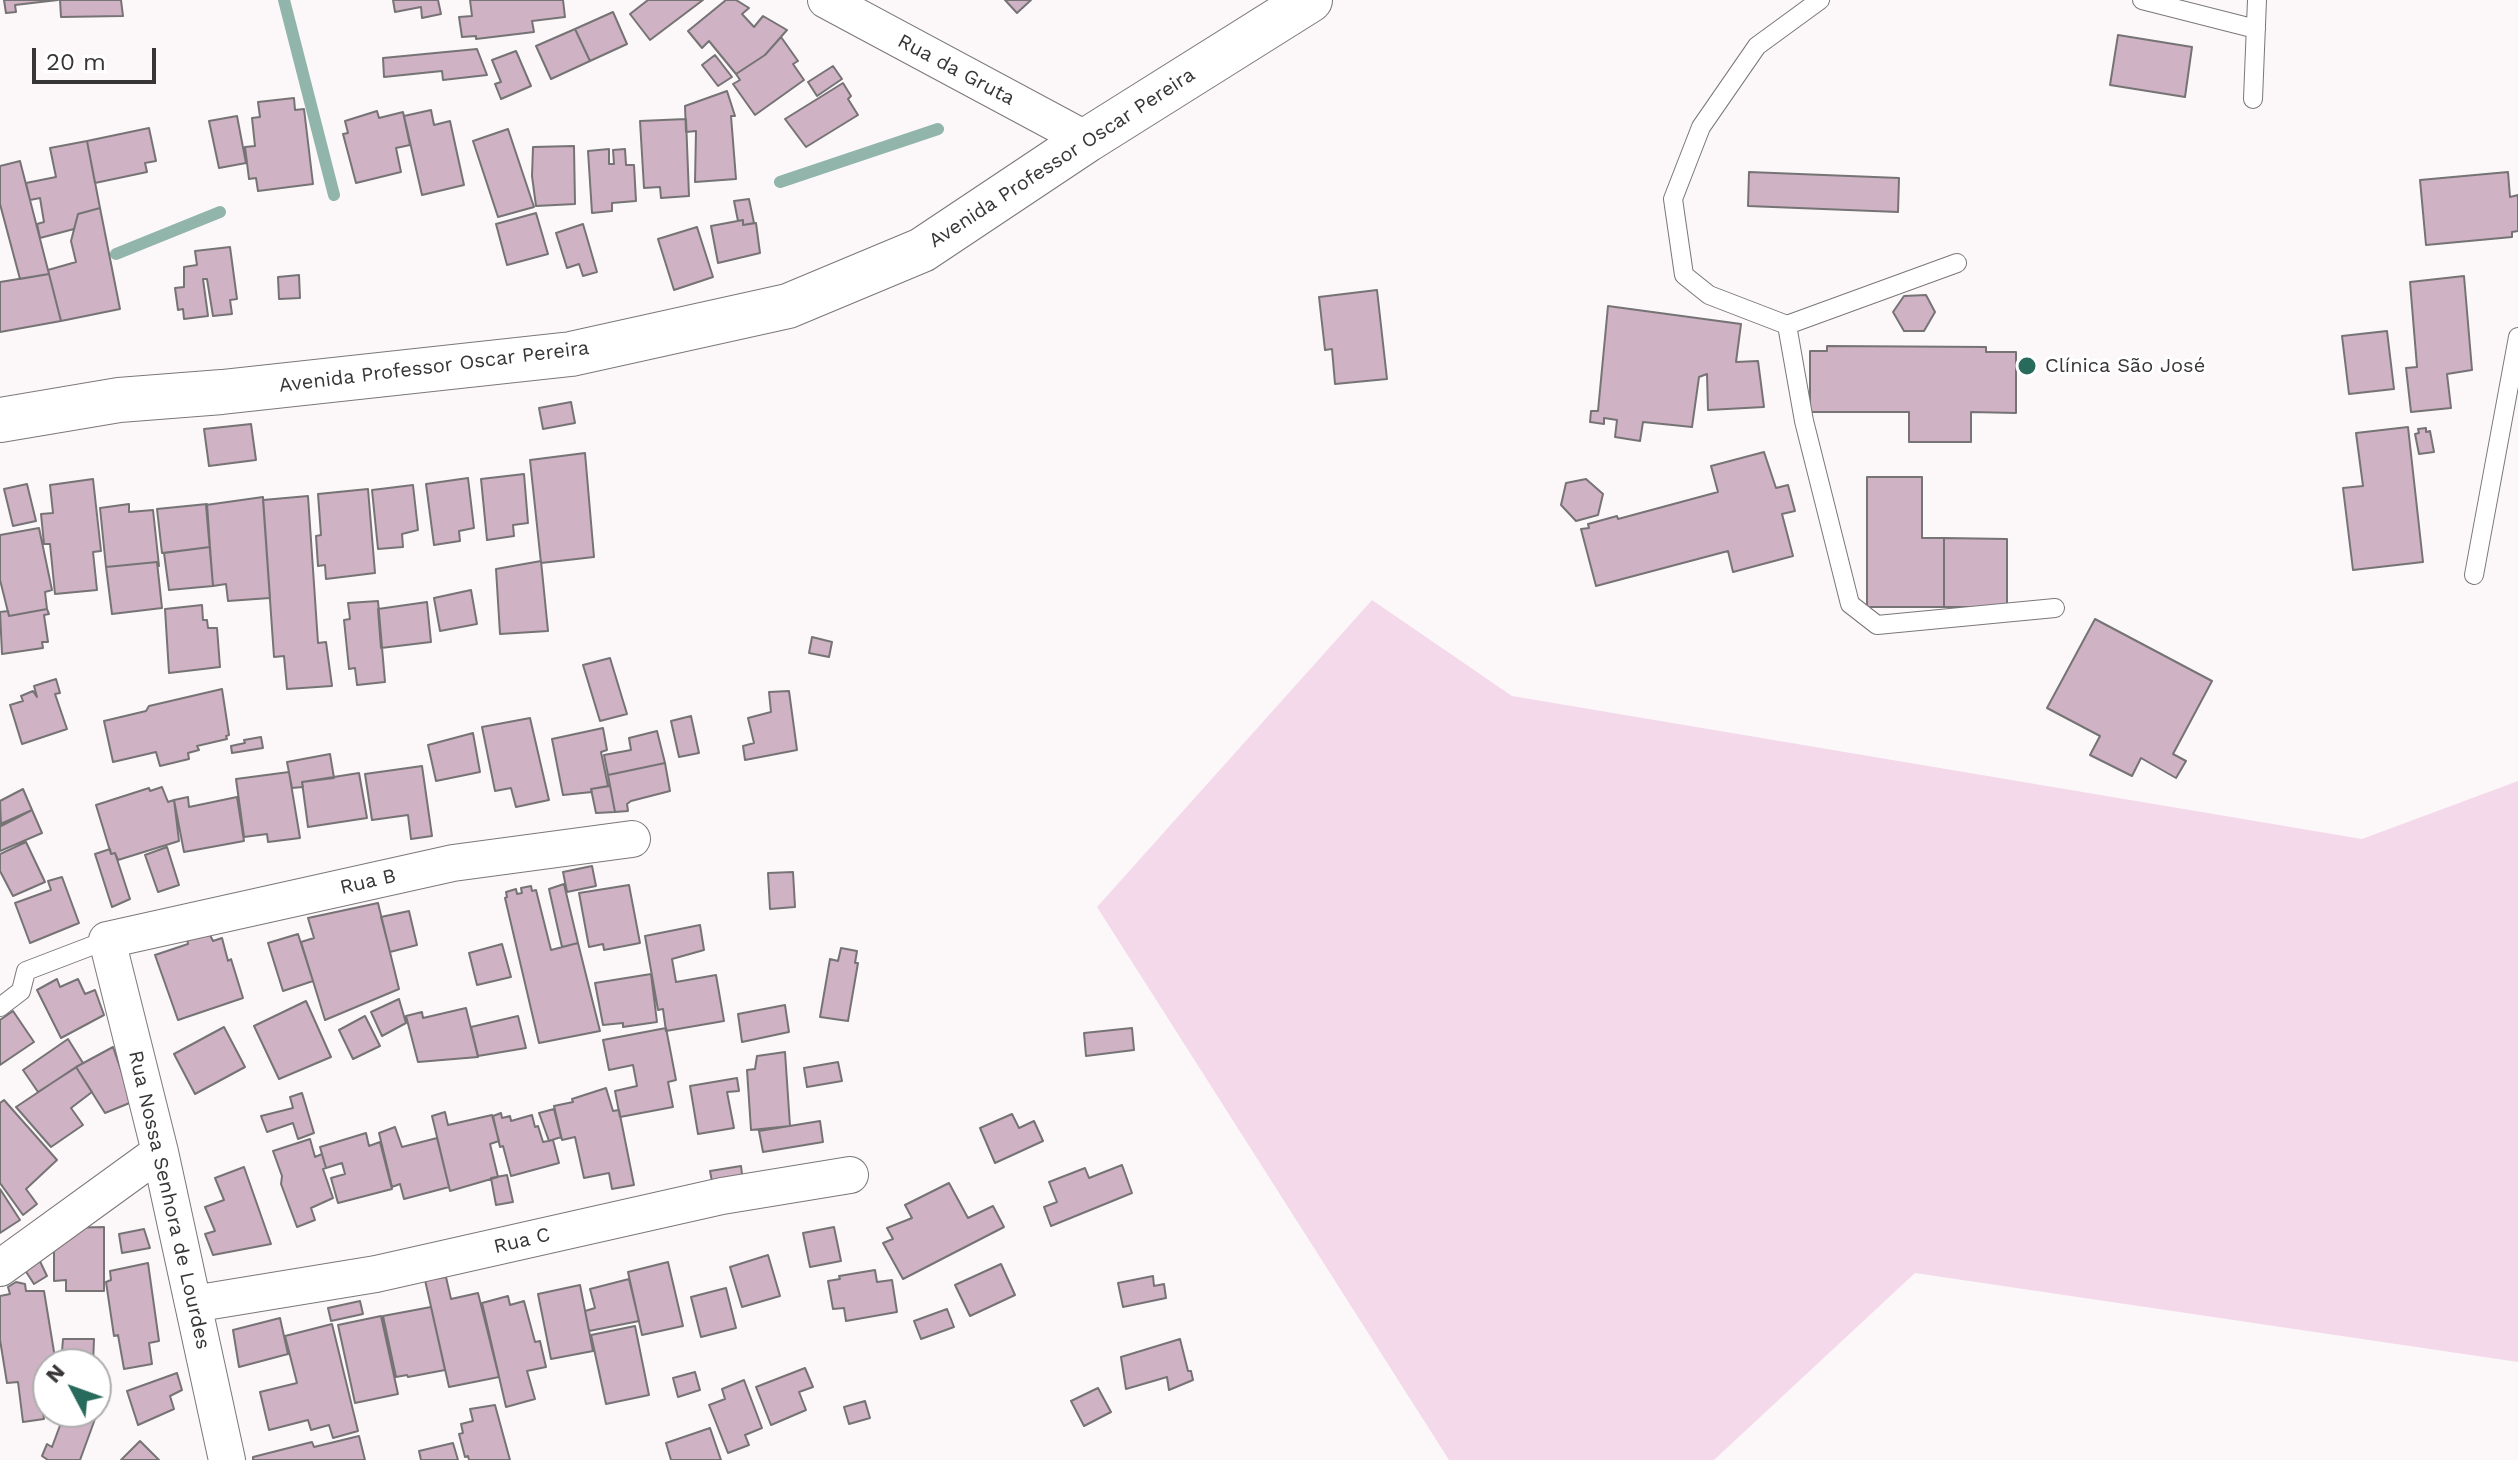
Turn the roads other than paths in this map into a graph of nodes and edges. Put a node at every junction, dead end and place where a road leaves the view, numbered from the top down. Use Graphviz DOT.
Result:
graph roads {
  1 [pos="826,0"];
  2 [pos="1310,0"];
  3 [pos="1820,0"];
  4 [pos="2142,0"];
  5 [pos="2257,0"];
  6 [pos="2256,29"];
  7 [pos="2253,99"];
  8 [pos="1087,140"];
  9 [pos="1957,263"];
  10 [pos="1787,325"];
  11 [pos="2518,337"];
  12 [pos="0,420"];
  13 [pos="2474,575"];
  14 [pos="2055,608"];
  15 [pos="632,839"];
  16 [pos="107,940"];
  17 [pos="0,1007"];
  18 [pos="160,1152"];
  19 [pos="850,1175"];
  20 [pos="0,1268"];
  21 [pos="193,1304"];
  22 [pos="227,1460"];
  1 -- 8 [label="street, Rua da Gruta"];
  2 -- 8 [label="main road, Avenida Professor Oscar Pereira"];
  3 -- 10 [label="lane"];
  4 -- 6 [label="lane"];
  5 -- 6 [label="lane"];
  6 -- 7 [label="lane"];
  8 -- 12 [label="main road, Avenida Professor Oscar Pereira"];
  9 -- 10 [label="lane"];
  10 -- 14 [label="lane"];
  11 -- 13 [label="lane"];
  15 -- 16 [label="street, Rua B"];
  16 -- 17 [label="lane"];
  16 -- 18 [label="street, Rua Nossa Senhora de Lourdes"];
  18 -- 20 [label="street"];
  18 -- 21 [label="street, Rua Nossa Senhora de Lourdes"];
  19 -- 21 [label="street, Rua C"];
  21 -- 22 [label="street, Rua Nossa Senhora de Lourdes"];
}
